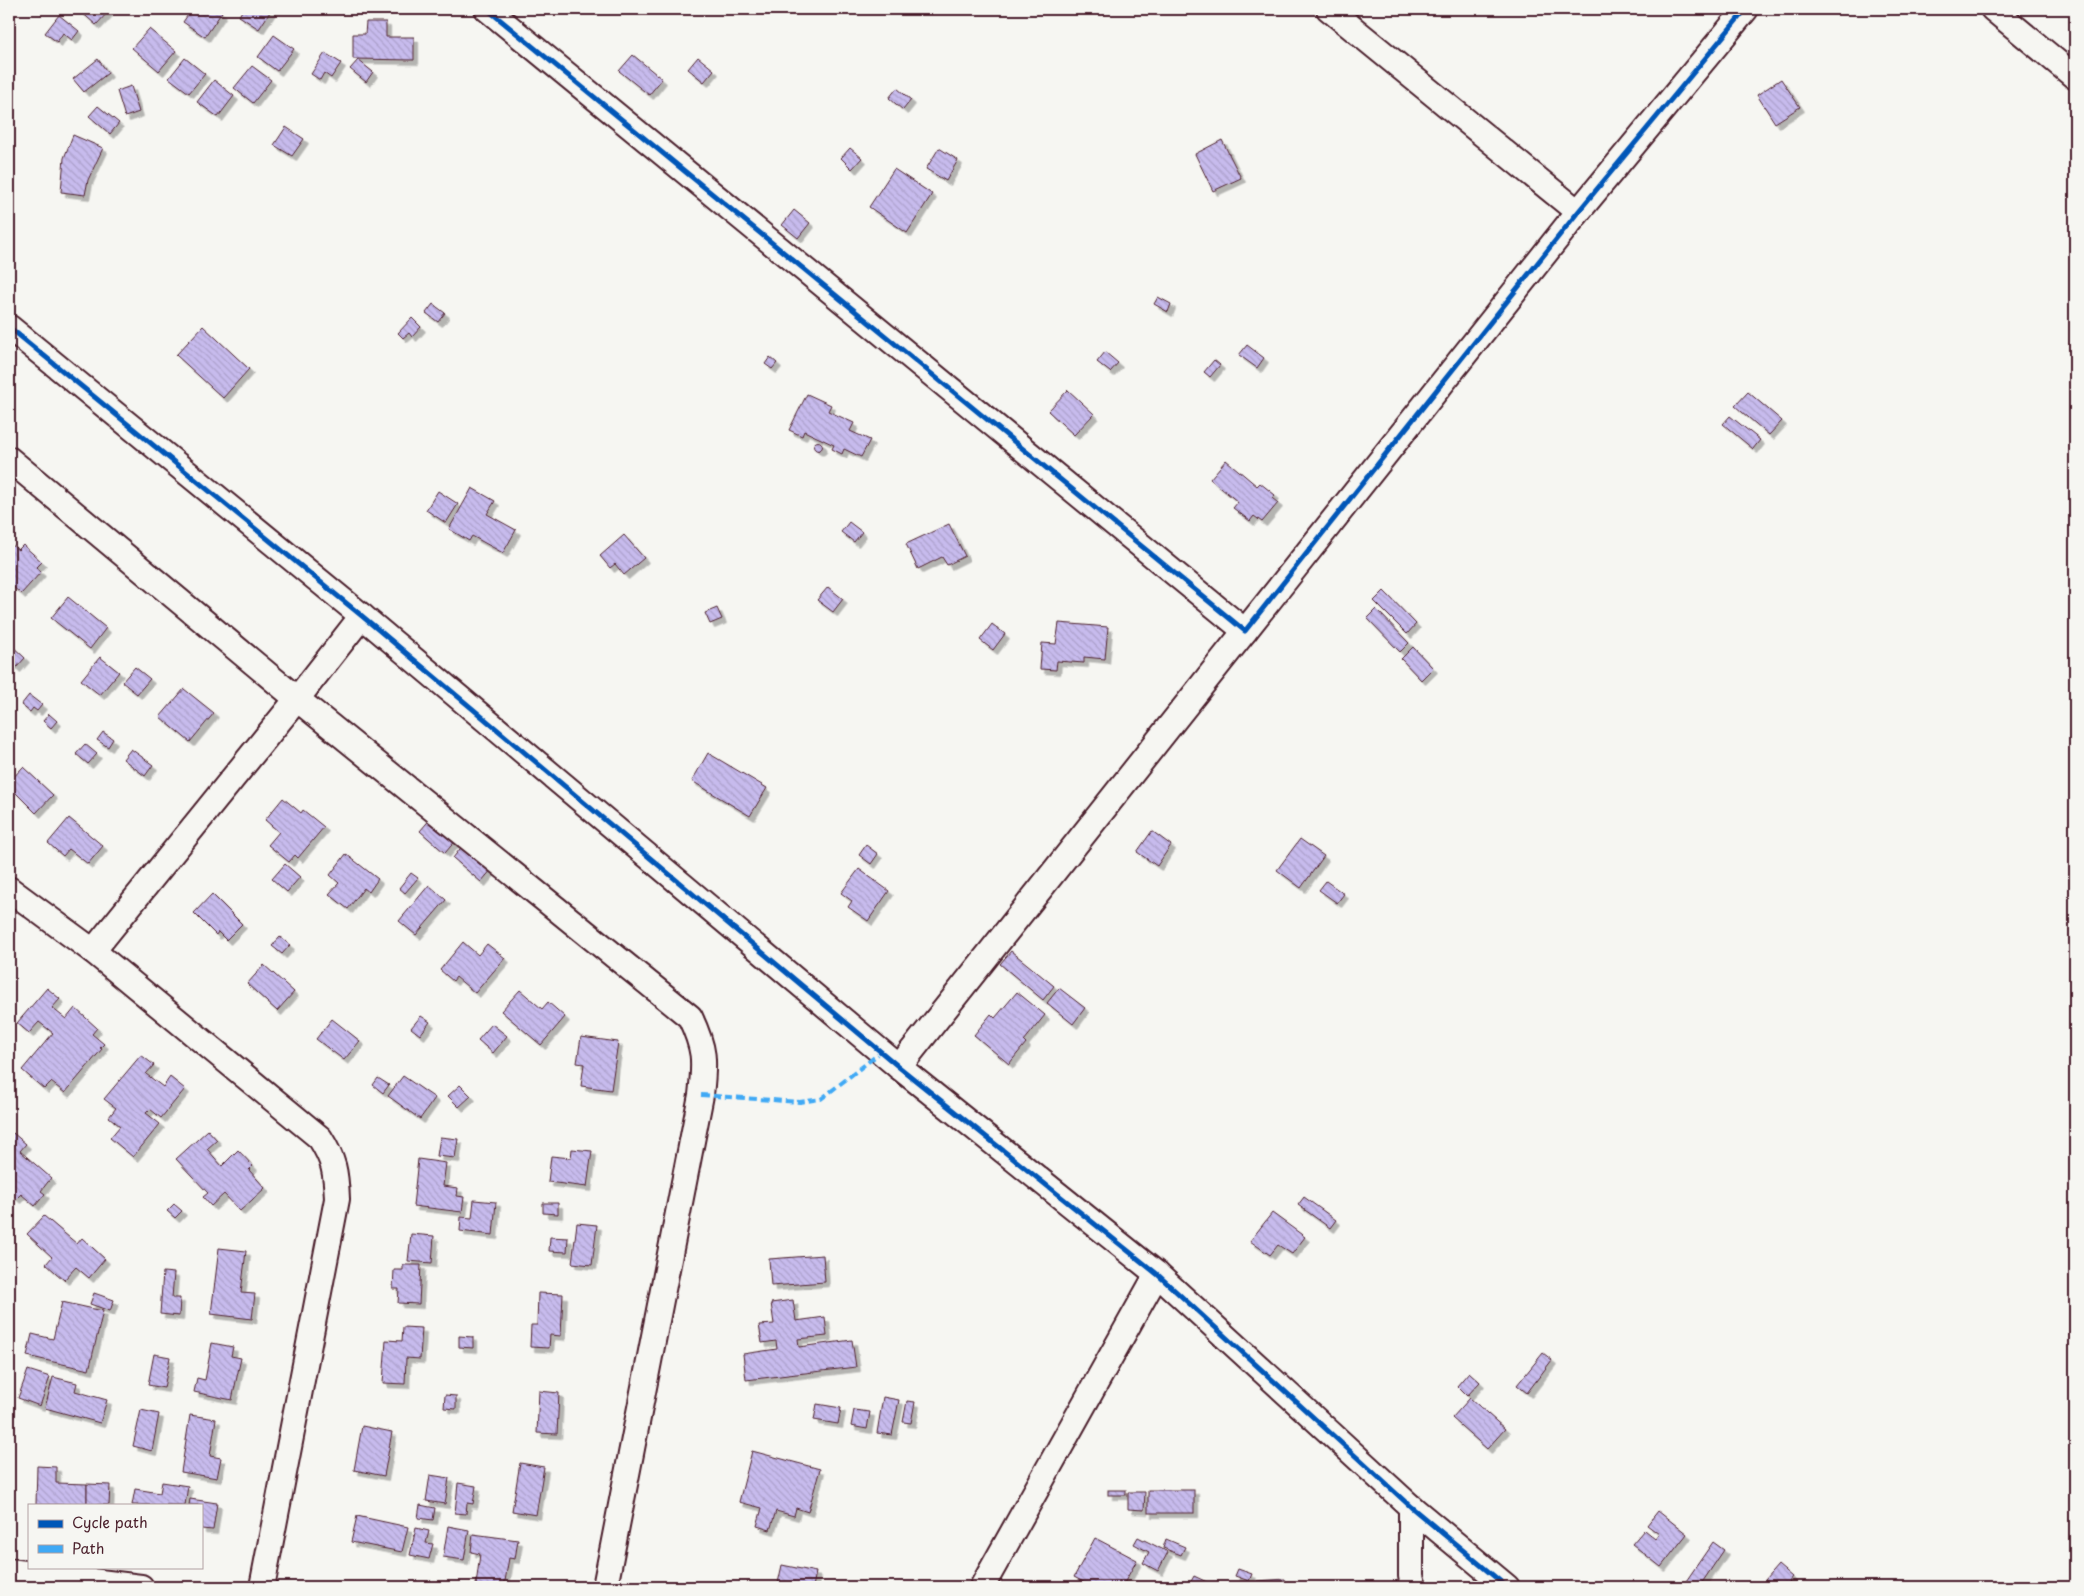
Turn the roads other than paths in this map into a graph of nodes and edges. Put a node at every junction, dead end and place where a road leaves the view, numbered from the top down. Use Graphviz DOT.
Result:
graph roads {
  1 [pos="487,9"];
  2 [pos="1329,9"];
  3 [pos="1746,9"];
  4 [pos="1993,9"];
  5 [pos="2075,77"];
  6 [pos="1578,212"];
  7 [pos="9,327"];
  8 [pos="9,459"];
  9 [pos="362,616"];
  10 [pos="1245,631"];
  11 [pos="297,699"];
  12 [pos="9,890"];
  13 [pos="93,951"];
  14 [pos="899,1067"];
  15 [pos="1156,1274"];
  16 [pos="1411,1507"];
  17 [pos="9,1571"];
  18 [pos="141,1587"];
  19 [pos="262,1587"];
  20 [pos="605,1587"];
  21 [pos="982,1587"];
  22 [pos="1414,1587"];
  23 [pos="1507,1587"];
  1 -- 10 [label="street"];
  2 -- 6 [label="street"];
  3 -- 6 [label="street"];
  4 -- 5 [label="street"];
  6 -- 10 [label="street"];
  7 -- 9 [label="street"];
  8 -- 11 [label="street"];
  9 -- 11 [label="street"];
  9 -- 14 [label="street"];
  10 -- 14 [label="street"];
  11 -- 13 [label="street"];
  11 -- 20 [label="street"];
  12 -- 13 [label="street"];
  13 -- 19 [label="street"];
  14 -- 15 [label="street"];
  15 -- 16 [label="street"];
  15 -- 21 [label="street"];
  16 -- 22 [label="street"];
  16 -- 23 [label="street"];
  17 -- 18 [label="street"];
}
